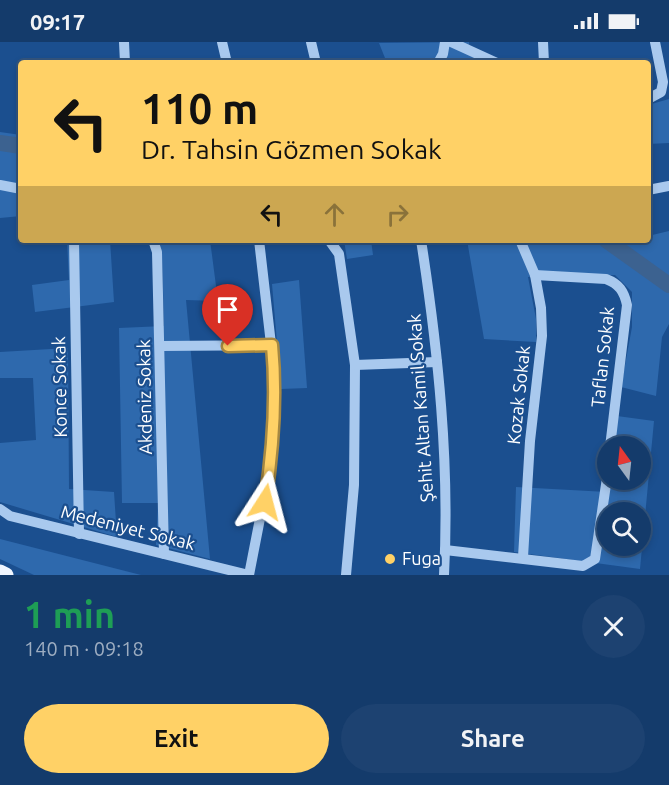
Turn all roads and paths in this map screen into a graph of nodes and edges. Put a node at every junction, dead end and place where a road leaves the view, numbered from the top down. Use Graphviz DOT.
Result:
graph roads {
  1 [pos="124,42"];
  2 [pos="222,42"];
  3 [pos="311,42"];
  4 [pos="445,42"];
  5 [pos="451,42"];
  6 [pos="543,42"];
  7 [pos="655,42"];
  8 [pos="126,60"];
  9 [pos="226,60"];
  10 [pos="315,60"];
  11 [pos="440,60"];
  12 [pos="490,60"];
  13 [pos="543,60"];
  14 [pos="651,97"];
  15 [pos="0,185"];
  16 [pos="669,186"];
  17 [pos="18,188"];
  18 [pos="651,189"];
  19 [pos="74,243"];
  20 [pos="154,243"];
  21 [pos="259,243"];
  22 [pos="332,243"];
  23 [pos="421,243"];
  24 [pos="521,243"];
  25 [pos="535,275"];
  26 [pos="272,345"];
  27 [pos="162,346"];
  28 [pos="437,362"];
  29 [pos="355,365"];
  30 [pos="611,436"];
  31 [pos="605,490"];
  32 [pos="0,509"];
  33 [pos="79,534"];
  34 [pos="445,550"];
  35 [pos="164,554"];
  36 [pos="524,557"];
  37 [pos="0,572"];
  38 [pos="6,575"];
  39 [pos="249,575"];
  40 [pos="346,575"];
  41 [pos="444,575"];
  1 -- 8 [label="street"];
  2 -- 9 [label="street"];
  3 -- 10 [label="street"];
  4 -- 11 [label="street"];
  5 -- 12 [label="street"];
  6 -- 13 [label="street"];
  7 -- 14 [label="street"];
  15 -- 17 [label="street"];
  16 -- 18 [label="street"];
  19 -- 33 [label="street, Konce Sokak"];
  20 -- 27 [label="street, Akdeniz Sokak"];
  21 -- 26 [label="street"];
  22 -- 29 [label="street"];
  23 -- 28 [label="street, Şehit Altan Kamil Sokak"];
  24 -- 25 [label="street, Kozak Sokak"];
  25 -- 30 [label="street, Taflan Sokak"];
  25 -- 36 [label="street, Kozak Sokak"];
  26 -- 27 [label="street"];
  26 -- 39 [label="street"];
  27 -- 35 [label="street, Akdeniz Sokak"];
  28 -- 29 [label="street"];
  28 -- 34 [label="street, Şehit Altan Kamil Sokak"];
  29 -- 40 [label="street"];
  31 -- 36 [label="street"];
  32 -- 33 [label="street, Medeniyet Sokak"];
  33 -- 35 [label="street, Medeniyet Sokak"];
  34 -- 36 [label="street"];
  34 -- 41 [label="street, Şehit Altan Kamil Sokak"];
  35 -- 39 [label="street, Medeniyet Sokak"];
  37 -- 38 [label="main road"];
}
